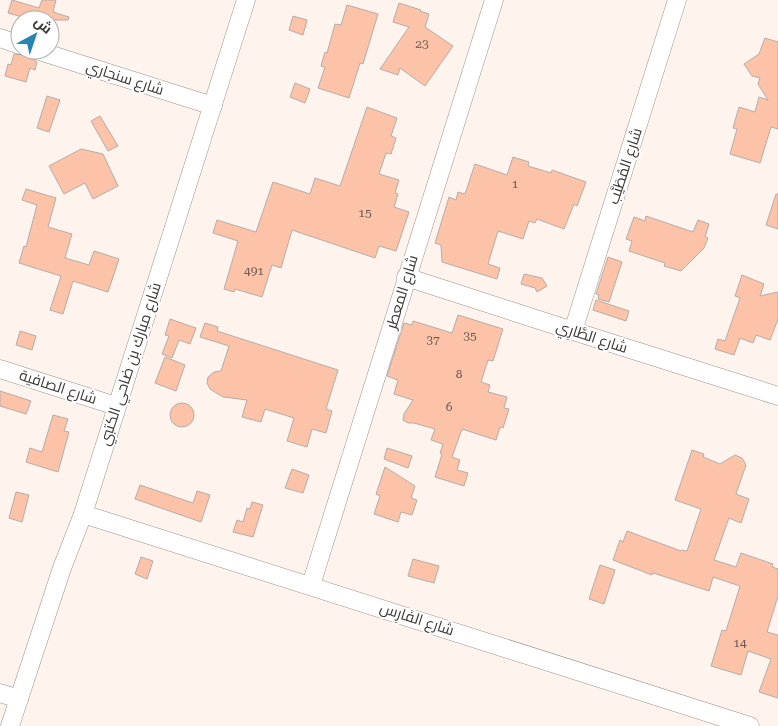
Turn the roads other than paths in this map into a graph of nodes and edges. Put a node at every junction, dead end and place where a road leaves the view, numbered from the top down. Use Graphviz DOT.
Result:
graph roads {
  1 [pos="246,0"];
  2 [pos="494,0"];
  3 [pos="677,0"];
  4 [pos="60,58"];
  5 [pos="213,106"];
  6 [pos="406,277"];
  7 [pos="573,331"];
  8 [pos="0,369"];
  9 [pos="778,396"];
  10 [pos="116,406"];
  11 [pos="83,514"];
  12 [pos="311,585"];
  13 [pos="0,693"];
  14 [pos="19,699"];
  15 [pos="10,726"];
  16 [pos="750,726"];
  1 -- 5 [label="street, شارع مبارك بن ضاحي الكتبي"];
  2 -- 6 [label="street, شارع المعطر"];
  3 -- 7 [label="street, شارع المُطَيَّب"];
  4 -- 5 [label="street, شارع سنجاري"];
  5 -- 10 [label="street, شارع مبارك بن ضاحي الكتبي"];
  6 -- 7 [label="street, شارع الطَّارِي"];
  6 -- 12 [label="street, شارع المعطر"];
  7 -- 9 [label="street, شارع الطَّارِي"];
  8 -- 10 [label="street, شارع الصافية"];
  10 -- 11 [label="street, شارع مبارك بن ضاحي الكتبي"];
  11 -- 12 [label="street, شارع الفَارِس"];
  11 -- 14 [label="street, شارع مبارك بن ضاحي الكتبي"];
  12 -- 16 [label="street, شارع الفَارِس"];
  13 -- 14 [label="street"];
  14 -- 15 [label="street, شارع مبارك بن ضاحي الكتبي"];
}
